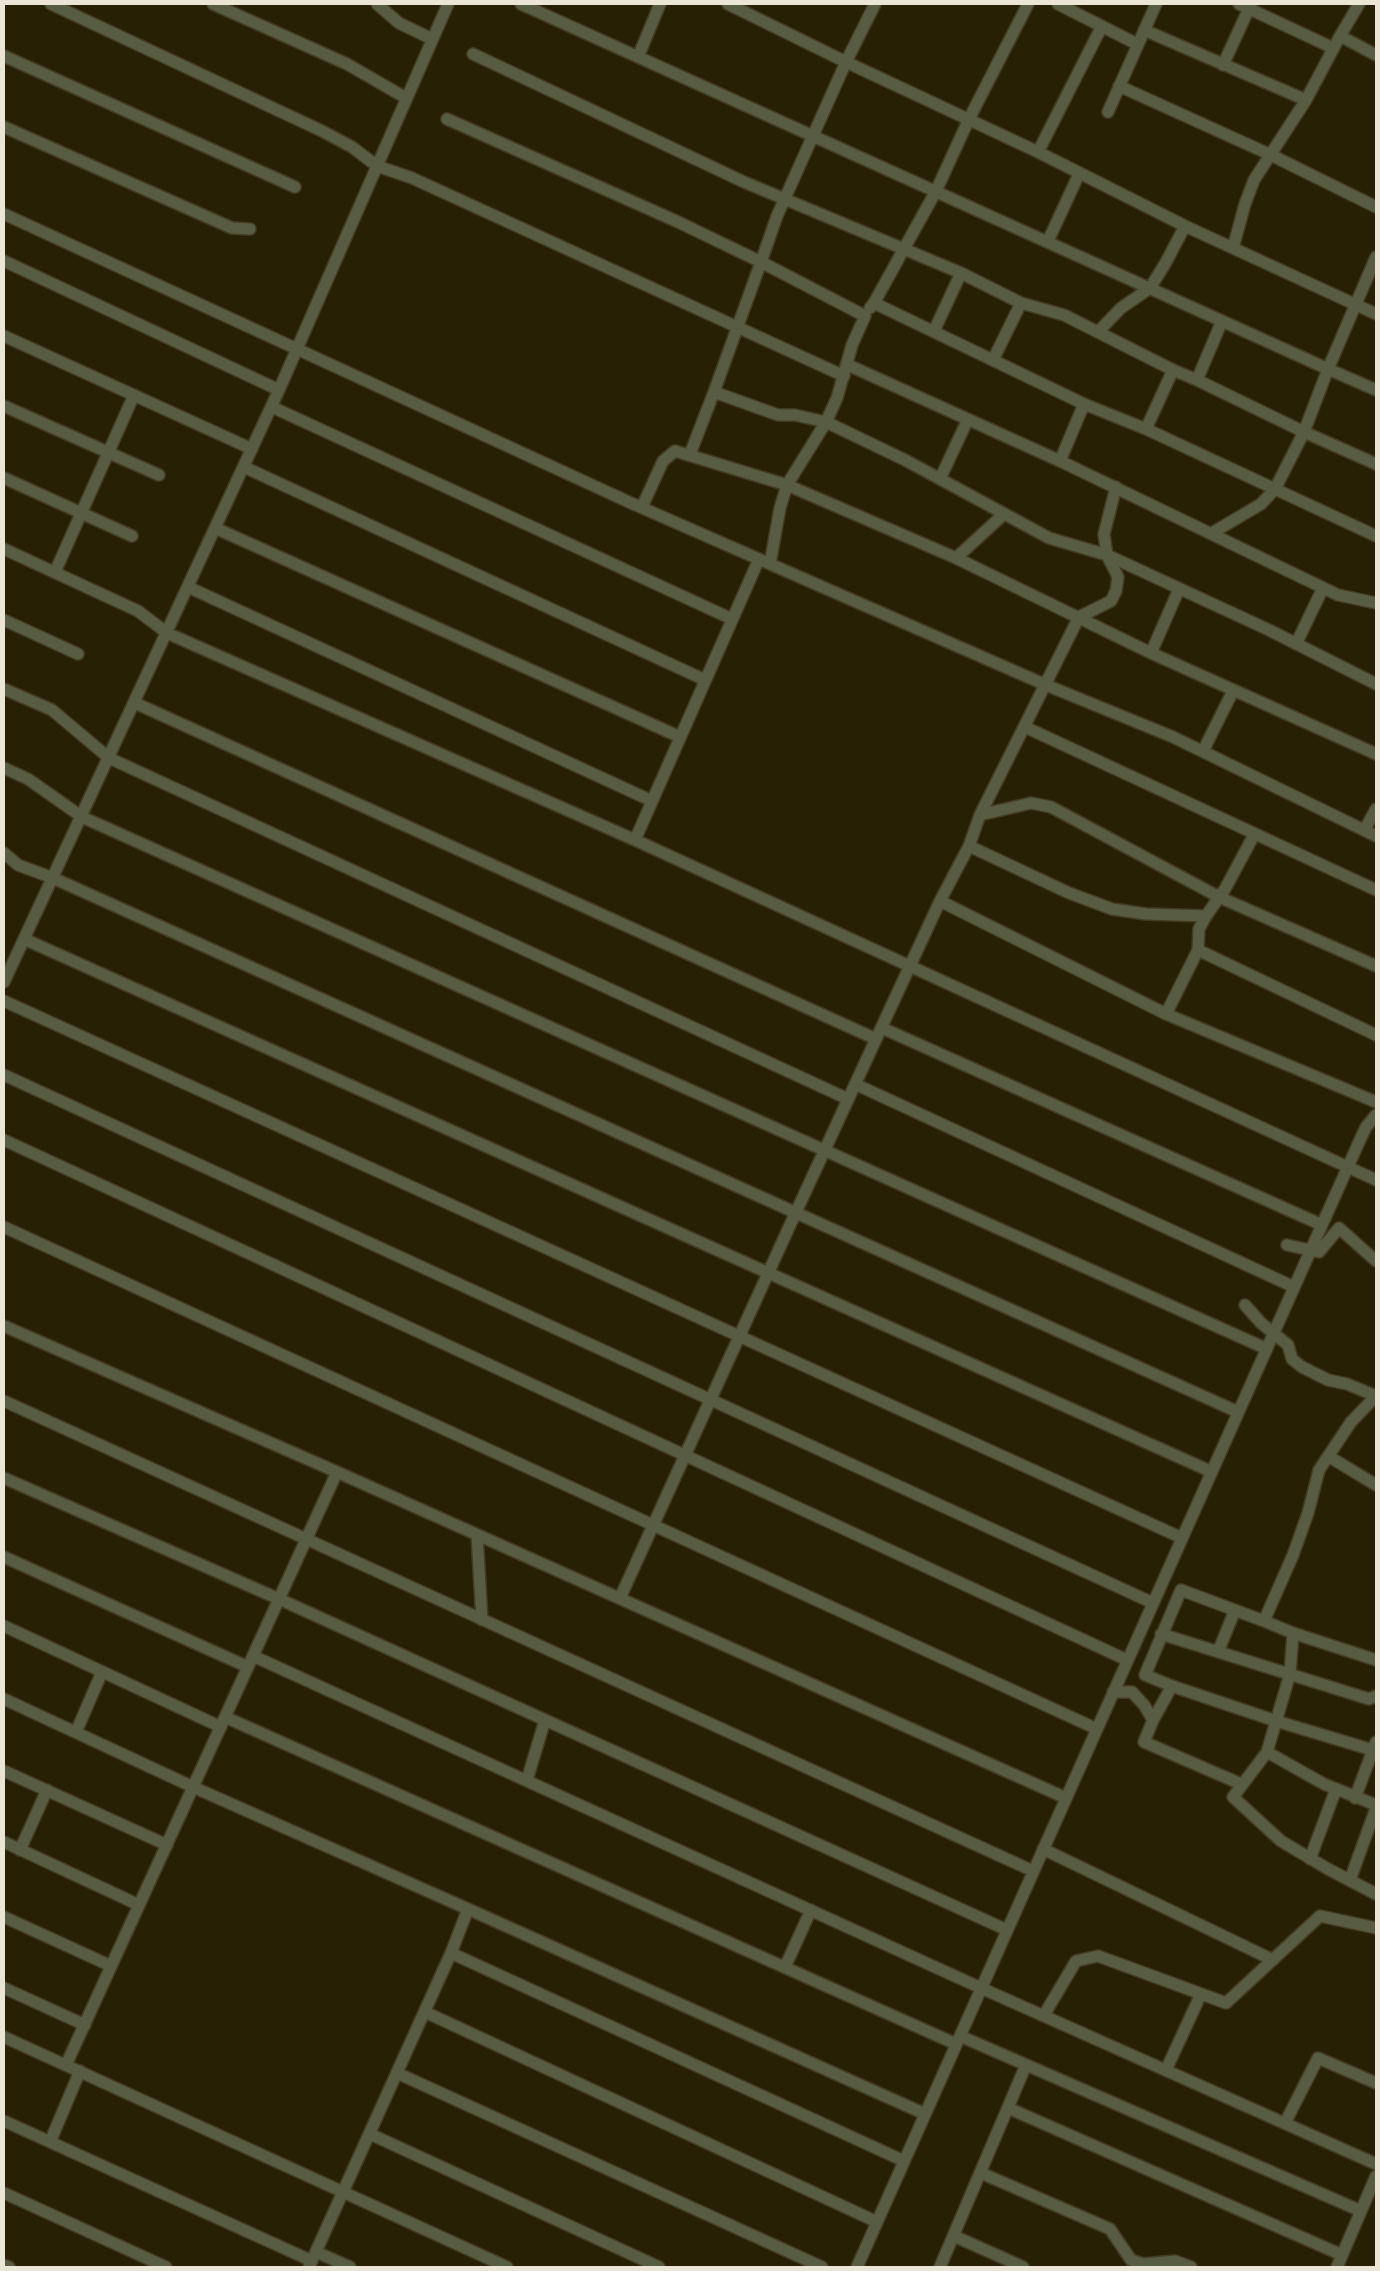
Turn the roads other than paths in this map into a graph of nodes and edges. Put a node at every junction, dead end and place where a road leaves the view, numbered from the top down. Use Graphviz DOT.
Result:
graph roads {
  1 [pos="51,4"];
  2 [pos="213,4"];
  3 [pos="377,4"];
  4 [pos="448,4"];
  5 [pos="521,4"];
  6 [pos="660,4"];
  7 [pos="728,4"];
  8 [pos="875,4"];
  9 [pos="1028,4"];
  10 [pos="1058,4"];
  11 [pos="1156,4"];
  12 [pos="1359,4"];
  13 [pos="1246,5"];
  14 [pos="1102,26"];
  15 [pos="1144,30"];
  16 [pos="1340,36"];
  17 [pos="432,38"];
  18 [pos="1137,44"];
  19 [pos="1333,48"];
  20 [pos="473,54"];
  21 [pos="1376,55"];
  22 [pos="4,56"];
  23 [pos="638,58"];
  24 [pos="846,62"];
  25 [pos="1223,65"];
  26 [pos="1120,86"];
  27 [pos="406,98"];
  28 [pos="1306,100"];
  29 [pos="1108,112"];
  30 [pos="447,119"];
  31 [pos="969,119"];
  32 [pos="4,127"];
  33 [pos="813,135"];
  34 [pos="1038,152"];
  35 [pos="1272,155"];
  36 [pos="377,166"];
  37 [pos="1080,174"];
  38 [pos="296,187"];
  39 [pos="936,191"];
  40 [pos="784,199"];
  41 [pos="1376,208"];
  42 [pos="4,214"];
  43 [pos="1185,226"];
  44 [pos="250,229"];
  45 [pos="1048,241"];
  46 [pos="1233,248"];
  47 [pos="906,249"];
  48 [pos="1376,257"];
  49 [pos="4,261"];
  50 [pos="761,262"];
  51 [pos="961,274"];
  52 [pos="1150,288"];
  53 [pos="874,303"];
  54 [pos="1021,303"];
  55 [pos="1356,304"];
  56 [pos="1376,314"];
  57 [pos="865,316"];
  58 [pos="1222,321"];
  59 [pos="737,328"];
  60 [pos="934,331"];
  61 [pos="1098,332"];
  62 [pos="4,336"];
  63 [pos="298,348"];
  64 [pos="993,360"];
  65 [pos="848,365"];
  66 [pos="1328,369"];
  67 [pos="1174,370"];
  68 [pos="844,376"];
  69 [pos="1197,380"];
  70 [pos="279,390"];
  71 [pos="1376,390"];
  72 [pos="714,392"];
  73 [pos="134,395"];
  74 [pos="1084,404"];
  75 [pos="4,406"];
  76 [pos="272,406"];
  77 [pos="968,419"];
  78 [pos="826,422"];
  79 [pos="1146,429"];
  80 [pos="1304,432"];
  81 [pos="252,449"];
  82 [pos="108,453"];
  83 [pos="690,454"];
  84 [pos="1060,461"];
  85 [pos="1376,464"];
  86 [pos="244,467"];
  87 [pos="159,476"];
  88 [pos="4,478"];
  89 [pos="940,479"];
  90 [pos="787,485"];
  91 [pos="1116,488"];
  92 [pos="1275,489"];
  93 [pos="642,507"];
  94 [pos="82,513"];
  95 [pos="1004,514"];
  96 [pos="216,528"];
  97 [pos="1212,533"];
  98 [pos="132,536"];
  99 [pos="1376,536"];
  100 [pos="4,549"];
  101 [pos="1107,555"];
  102 [pos="956,558"];
  103 [pos="758,559"];
  104 [pos="770,564"];
  105 [pos="55,572"];
  106 [pos="188,587"];
  107 [pos="1323,588"];
  108 [pos="1179,589"];
  109 [pos="1376,602"];
  110 [pos="1079,617"];
  111 [pos="732,619"];
  112 [pos="4,620"];
  113 [pos="167,632"];
  114 [pos="1296,644"];
  115 [pos="1151,653"];
  116 [pos="78,654"];
  117 [pos="705,680"];
  118 [pos="1376,684"];
  119 [pos="1046,685"];
  120 [pos="4,689"];
  121 [pos="1233,691"];
  122 [pos="134,703"];
  123 [pos="1025,727"];
  124 [pos="680,737"];
  125 [pos="1203,751"];
  126 [pos="1376,754"];
  127 [pos="109,758"];
  128 [pos="4,768"];
  129 [pos="652,801"];
  130 [pos="1376,809"];
  131 [pos="980,815"];
  132 [pos="82,817"];
  133 [pos="1365,830"];
  134 [pos="1254,835"];
  135 [pos="1376,836"];
  136 [pos="635,840"];
  137 [pos="969,846"];
  138 [pos="4,853"];
  139 [pos="53,878"];
  140 [pos="1376,890"];
  141 [pos="1219,897"];
  142 [pos="940,901"];
  143 [pos="1206,916"];
  144 [pos="24,939"];
  145 [pos="1198,950"];
  146 [pos="911,965"];
  147 [pos="1376,966"];
  148 [pos="4,982"];
  149 [pos="4,1000"];
  150 [pos="1166,1014"];
  151 [pos="882,1028"];
  152 [pos="1376,1035"];
  153 [pos="876,1039"];
  154 [pos="4,1075"];
  155 [pos="856,1084"];
  156 [pos="848,1099"];
  157 [pos="1376,1102"];
  158 [pos="1376,1115"];
  159 [pos="4,1140"];
  160 [pos="825,1150"];
  161 [pos="1347,1168"];
  162 [pos="1376,1180"];
  163 [pos="796,1212"];
  164 [pos="1322,1225"];
  165 [pos="4,1227"];
  166 [pos="1287,1245"];
  167 [pos="1310,1252"];
  168 [pos="1376,1261"];
  169 [pos="768,1273"];
  170 [pos="1294,1287"];
  171 [pos="1245,1305"];
  172 [pos="4,1326"];
  173 [pos="1274,1333"];
  174 [pos="739,1336"];
  175 [pos="1266,1349"];
  176 [pos="1376,1396"];
  177 [pos="710,1399"];
  178 [pos="4,1401"];
  179 [pos="1238,1412"];
  180 [pos="685,1456"];
  181 [pos="1328,1456"];
  182 [pos="337,1472"];
  183 [pos="1212,1472"];
  184 [pos="4,1478"];
  185 [pos="1376,1486"];
  186 [pos="653,1525"];
  187 [pos="477,1534"];
  188 [pos="1182,1538"];
  189 [pos="306,1539"];
  190 [pos="4,1557"];
  191 [pos="620,1598"];
  192 [pos="279,1599"];
  193 [pos="1153,1603"];
  194 [pos="1235,1610"];
  195 [pos="482,1620"];
  196 [pos="1264,1621"];
  197 [pos="4,1626"];
  198 [pos="1292,1633"];
  199 [pos="1161,1634"];
  200 [pos="1218,1652"];
  201 [pos="1127,1660"];
  202 [pos="1376,1660"];
  203 [pos="250,1661"];
  204 [pos="102,1672"];
  205 [pos="1290,1674"];
  206 [pos="1172,1686"];
  207 [pos="1113,1692"];
  208 [pos="4,1698"];
  209 [pos="1374,1699"];
  210 [pos="546,1720"];
  211 [pos="1153,1720"];
  212 [pos="1276,1721"];
  213 [pos="223,1722"];
  214 [pos="1097,1729"];
  215 [pos="76,1732"];
  216 [pos="1375,1747"];
  217 [pos="1267,1752"];
  218 [pos="4,1771"];
  219 [pos="527,1780"];
  220 [pos="1241,1784"];
  221 [pos="193,1787"];
  222 [pos="1336,1789"];
  223 [pos="47,1790"];
  224 [pos="1066,1798"];
  225 [pos="1355,1798"];
  226 [pos="1376,1807"];
  227 [pos="4,1842"];
  228 [pos="166,1845"];
  229 [pos="1043,1849"];
  230 [pos="20,1850"];
  231 [pos="1310,1859"];
  232 [pos="1033,1871"];
  233 [pos="1350,1880"];
  234 [pos="1376,1894"];
  235 [pos="140,1905"];
  236 [pos="468,1909"];
  237 [pos="811,1910"];
  238 [pos="4,1916"];
  239 [pos="1376,1928"];
  240 [pos="1007,1930"];
  241 [pos="451,1953"];
  242 [pos="1273,1960"];
  243 [pos="111,1966"];
  244 [pos="785,1967"];
  245 [pos="4,1988"];
  246 [pos="981,1988"];
  247 [pos="1201,1994"];
  248 [pos="425,2012"];
  249 [pos="1044,2015"];
  250 [pos="85,2025"];
  251 [pos="4,2037"];
  252 [pos="958,2040"];
  253 [pos="66,2065"];
  254 [pos="1026,2065"];
  255 [pos="1166,2070"];
  256 [pos="80,2071"];
  257 [pos="397,2073"];
  258 [pos="1376,2083"];
  259 [pos="1008,2108"];
  260 [pos="925,2114"];
  261 [pos="4,2120"];
  262 [pos="1285,2123"];
  263 [pos="370,2134"];
  264 [pos="50,2142"];
  265 [pos="904,2161"];
  266 [pos="1376,2164"];
  267 [pos="981,2173"];
  268 [pos="1376,2176"];
  269 [pos="344,2191"];
  270 [pos="4,2193"];
  271 [pos="1362,2211"];
  272 [pos="877,2222"];
  273 [pos="954,2236"];
  274 [pos="1342,2255"];
  275 [pos="313,2260"];
  276 [pos="1173,2264"];
  277 [pos="4,2265"];
  278 [pos="9,2267"];
  279 [pos="166,2267"];
  280 [pos="350,2267"];
  281 [pos="508,2267"];
  282 [pos="659,2267"];
  283 [pos="822,2267"];
  284 [pos="856,2267"];
  285 [pos="940,2267"];
  286 [pos="1023,2267"];
  287 [pos="1190,2267"];
  288 [pos="1337,2267"];
  1 -- 36 [label="street"];
  2 -- 27 [label="street"];
  3 -- 17 [label="street"];
  4 -- 17 [label="street"];
  5 -- 23 [label="street"];
  6 -- 23 [label="street"];
  7 -- 24 [label="street"];
  8 -- 24 [label="street"];
  9 -- 31 [label="street"];
  10 -- 14 [label="street"];
  11 -- 15 [label="street"];
  12 -- 16 [label="street"];
  13 -- 19 [label="street"];
  13 -- 25 [label="street"];
  14 -- 18 [label="street"];
  14 -- 34 [label="street"];
  15 -- 18 [label="street"];
  15 -- 25 [label="street"];
  16 -- 19 [label="street"];
  16 -- 21 [label="street"];
  17 -- 27 [label="street"];
  18 -- 26 [label="street"];
  19 -- 28 [label="street"];
  20 -- 40 [label="street"];
  22 -- 38 [label="street"];
  23 -- 33 [label="street"];
  24 -- 31 [label="street"];
  24 -- 33 [label="street"];
  25 -- 28 [label="street"];
  26 -- 29 [label="street"];
  26 -- 35 [label="street"];
  27 -- 36 [label="street"];
  28 -- 35 [label="street"];
  30 -- 50 [label="street"];
  31 -- 34 [label="street"];
  31 -- 39 [label="street"];
  32 -- 44 [label="street"];
  33 -- 39 [label="street"];
  33 -- 40 [label="street"];
  34 -- 37 [label="street"];
  35 -- 41 [label="street"];
  35 -- 46 [label="street"];
  36 -- 59 [label="street"];
  36 -- 63 [label="street"];
  37 -- 43 [label="street"];
  37 -- 45 [label="street"];
  39 -- 45 [label="street"];
  39 -- 47 [label="street"];
  40 -- 47 [label="street"];
  40 -- 50 [label="street"];
  42 -- 63 [label="street"];
  43 -- 46 [label="street"];
  43 -- 52 [label="street"];
  45 -- 52 [label="street"];
  46 -- 55 [label="street"];
  47 -- 51 [label="street"];
  47 -- 53 [label="street"];
  48 -- 55 [label="street"];
  49 -- 70 [label="street"];
  50 -- 57 [label="street"];
  50 -- 59 [label="street"];
  51 -- 54 [label="street"];
  51 -- 60 [label="street"];
  52 -- 58 [label="street"];
  52 -- 61 [label="street"];
  53 -- 57 [label="street"];
  53 -- 60 [label="street"];
  54 -- 61 [label="street"];
  54 -- 64 [label="street"];
  55 -- 56 [label="street"];
  55 -- 66 [label="street"];
  57 -- 65 [label="street"];
  58 -- 66 [label="street"];
  58 -- 69 [label="street"];
  59 -- 68 [label="street"];
  59 -- 72 [label="street"];
  60 -- 64 [label="street"];
  61 -- 67 [label="street"];
  62 -- 73 [label="street"];
  63 -- 70 [label="street"];
  63 -- 93 [label="street"];
  64 -- 74 [label="street"];
  65 -- 68 [label="street"];
  65 -- 77 [label="street"];
  66 -- 71 [label="street"];
  66 -- 80 [label="street"];
  67 -- 69 [label="street"];
  67 -- 79 [label="street"];
  68 -- 78 [label="street"];
  69 -- 80 [label="street"];
  70 -- 76 [label="street"];
  72 -- 78 [label="street"];
  72 -- 83 [label="street"];
  73 -- 81 [label="street"];
  73 -- 82 [label="street"];
  74 -- 79 [label="street"];
  74 -- 84 [label="street"];
  75 -- 82 [label="street"];
  76 -- 81 [label="street"];
  76 -- 111 [label="street"];
  77 -- 84 [label="street"];
  77 -- 89 [label="street"];
  78 -- 89 [label="street"];
  78 -- 90 [label="street"];
  79 -- 92 [label="street"];
  80 -- 85 [label="street"];
  80 -- 92 [label="street"];
  81 -- 86 [label="street"];
  82 -- 87 [label="street"];
  82 -- 94 [label="street"];
  83 -- 90 [label="street"];
  83 -- 93 [label="street"];
  84 -- 91 [label="street"];
  86 -- 96 [label="street"];
  86 -- 117 [label="street"];
  88 -- 94 [label="street"];
  89 -- 95 [label="street"];
  90 -- 102 [label="street"];
  90 -- 104 [label="street"];
  91 -- 97 [label="street"];
  91 -- 101 [label="street"];
  92 -- 97 [label="street"];
  92 -- 99 [label="street"];
  93 -- 103 [label="street"];
  94 -- 98 [label="street"];
  94 -- 105 [label="street"];
  95 -- 101 [label="street"];
  95 -- 102 [label="street"];
  96 -- 106 [label="street"];
  96 -- 124 [label="street"];
  97 -- 107 [label="street"];
  100 -- 105 [label="street"];
  101 -- 108 [label="street"];
  101 -- 110 [label="street"];
  102 -- 110 [label="street"];
  103 -- 104 [label="street"];
  103 -- 111 [label="street"];
  104 -- 119 [label="street"];
  105 -- 113 [label="street"];
  106 -- 113 [label="street"];
  106 -- 129 [label="street"];
  107 -- 109 [label="street"];
  107 -- 114 [label="street"];
  108 -- 114 [label="street"];
  108 -- 115 [label="street"];
  110 -- 115 [label="street"];
  110 -- 119 [label="street"];
  111 -- 117 [label="street"];
  112 -- 116 [label="street"];
  113 -- 122 [label="street"];
  113 -- 136 [label="street"];
  114 -- 118 [label="street"];
  115 -- 121 [label="street"];
  117 -- 124 [label="street"];
  119 -- 123 [label="street"];
  119 -- 125 [label="street"];
  120 -- 127 [label="street"];
  121 -- 125 [label="street"];
  121 -- 126 [label="street"];
  122 -- 127 [label="street"];
  122 -- 153 [label="street"];
  123 -- 131 [label="street"];
  123 -- 134 [label="street"];
  124 -- 129 [label="street"];
  125 -- 133 [label="street"];
  127 -- 132 [label="street"];
  127 -- 156 [label="street"];
  128 -- 132 [label="street"];
  129 -- 136 [label="street"];
  130 -- 133 [label="street"];
  131 -- 137 [label="street"];
  131 -- 141 [label="street"];
  132 -- 139 [label="street"];
  132 -- 160 [label="street"];
  133 -- 135 [label="street"];
  134 -- 140 [label="street"];
  134 -- 141 [label="street"];
  136 -- 146 [label="street"];
  137 -- 142 [label="street"];
  137 -- 143 [label="street"];
  138 -- 139 [label="street"];
  139 -- 144 [label="street"];
  139 -- 163 [label="street"];
  141 -- 143 [label="street"];
  141 -- 147 [label="street"];
  142 -- 146 [label="street"];
  142 -- 150 [label="street"];
  143 -- 145 [label="street"];
  144 -- 148 [label="street"];
  144 -- 169 [label="street"];
  145 -- 150 [label="street"];
  145 -- 152 [label="street"];
  146 -- 151 [label="street"];
  146 -- 161 [label="street"];
  149 -- 174 [label="street"];
  150 -- 157 [label="street"];
  151 -- 153 [label="street"];
  151 -- 164 [label="street"];
  153 -- 155 [label="street"];
  154 -- 177 [label="street"];
  155 -- 156 [label="street"];
  155 -- 170 [label="street"];
  156 -- 160 [label="street"];
  158 -- 161 [label="street"];
  159 -- 180 [label="street"];
  160 -- 163 [label="street"];
  160 -- 175 [label="street"];
  161 -- 162 [label="street"];
  161 -- 164 [label="street"];
  163 -- 169 [label="street"];
  163 -- 179 [label="street"];
  164 -- 167 [label="street"];
  165 -- 186 [label="street"];
  166 -- 167 [label="street"];
  167 -- 168 [label="street"];
  167 -- 170 [label="street"];
  169 -- 174 [label="street"];
  169 -- 183 [label="street"];
  170 -- 173 [label="street"];
  171 -- 173 [label="street"];
  172 -- 182 [label="street"];
  173 -- 175 [label="street"];
  173 -- 176 [label="street"];
  174 -- 177 [label="street"];
  174 -- 188 [label="street"];
  175 -- 179 [label="street"];
  176 -- 181 [label="street"];
  177 -- 180 [label="street"];
  177 -- 193 [label="street"];
  178 -- 189 [label="street"];
  179 -- 183 [label="street"];
  180 -- 186 [label="street"];
  180 -- 201 [label="street"];
  181 -- 185 [label="street"];
  181 -- 196 [label="street"];
  182 -- 187 [label="street"];
  182 -- 189 [label="street"];
  183 -- 188 [label="street"];
  184 -- 192 [label="street"];
  186 -- 191 [label="street"];
  186 -- 214 [label="street"];
  187 -- 191 [label="street"];
  187 -- 195 [label="street"];
  188 -- 193 [label="street"];
  189 -- 192 [label="street"];
  189 -- 195 [label="street"];
  190 -- 203 [label="street"];
  191 -- 224 [label="street"];
  192 -- 203 [label="street"];
  192 -- 210 [label="street"];
  193 -- 201 [label="street"];
  194 -- 196 [label="street"];
  194 -- 199 [label="street"];
  194 -- 200 [label="street"];
  195 -- 232 [label="street"];
  196 -- 198 [label="street"];
  197 -- 204 [label="street"];
  198 -- 202 [label="street"];
  198 -- 205 [label="street"];
  199 -- 200 [label="street"];
  199 -- 206 [label="street"];
  200 -- 205 [label="street"];
  201 -- 207 [label="street"];
  203 -- 213 [label="street"];
  203 -- 219 [label="street"];
  204 -- 213 [label="street"];
  204 -- 215 [label="street"];
  205 -- 209 [label="street"];
  205 -- 212 [label="street"];
  206 -- 211 [label="street"];
  206 -- 212 [label="street"];
  207 -- 211 [label="street"];
  207 -- 214 [label="street"];
  208 -- 215 [label="street"];
  210 -- 219 [label="street"];
  210 -- 240 [label="street"];
  211 -- 220 [label="street"];
  212 -- 216 [label="street"];
  212 -- 217 [label="street"];
  213 -- 221 [label="street"];
  213 -- 244 [label="street"];
  214 -- 224 [label="street"];
  215 -- 221 [label="street"];
  216 -- 225 [label="street"];
  217 -- 220 [label="street"];
  217 -- 222 [label="street"];
  218 -- 223 [label="street"];
  219 -- 237 [label="street"];
  220 -- 231 [label="street"];
  221 -- 228 [label="street"];
  221 -- 236 [label="street"];
  222 -- 225 [label="street"];
  222 -- 231 [label="street"];
  223 -- 228 [label="street"];
  223 -- 230 [label="street"];
  224 -- 229 [label="street"];
  225 -- 226 [label="street"];
  226 -- 233 [label="street"];
  227 -- 230 [label="street"];
  228 -- 235 [label="street"];
  229 -- 232 [label="street"];
  229 -- 242 [label="street"];
  230 -- 235 [label="street"];
  231 -- 233 [label="street"];
  232 -- 240 [label="street"];
  233 -- 234 [label="street"];
  235 -- 243 [label="street"];
  236 -- 241 [label="street"];
  236 -- 260 [label="street"];
  237 -- 244 [label="street"];
  237 -- 246 [label="street"];
  238 -- 243 [label="street"];
  239 -- 242 [label="street"];
  240 -- 246 [label="street"];
  241 -- 248 [label="street"];
  241 -- 265 [label="street"];
  242 -- 247 [label="street"];
  243 -- 250 [label="street"];
  244 -- 252 [label="street"];
  245 -- 250 [label="street"];
  246 -- 249 [label="street"];
  246 -- 252 [label="street"];
  247 -- 249 [label="street"];
  247 -- 255 [label="street"];
  248 -- 257 [label="street"];
  248 -- 272 [label="street"];
  249 -- 255 [label="street"];
  250 -- 253 [label="street"];
  251 -- 253 [label="street"];
  252 -- 254 [label="street"];
  252 -- 260 [label="street"];
  253 -- 256 [label="street"];
  254 -- 259 [label="street"];
  254 -- 271 [label="street"];
  255 -- 262 [label="street"];
  256 -- 264 [label="street"];
  256 -- 269 [label="street"];
  257 -- 263 [label="street"];
  257 -- 283 [label="street"];
  258 -- 262 [label="street"];
  259 -- 267 [label="street"];
  259 -- 274 [label="street"];
  260 -- 265 [label="street"];
  261 -- 264 [label="street"];
  262 -- 266 [label="street"];
  263 -- 269 [label="street"];
  263 -- 282 [label="street"];
  264 -- 275 [label="street"];
  265 -- 272 [label="street"];
  267 -- 273 [label="street"];
  267 -- 276 [label="street"];
  268 -- 271 [label="street"];
  269 -- 275 [label="street"];
  269 -- 281 [label="street"];
  270 -- 279 [label="street"];
  271 -- 274 [label="street"];
  272 -- 284 [label="street"];
  273 -- 285 [label="street"];
  273 -- 286 [label="street"];
  274 -- 288 [label="street"];
  275 -- 280 [label="street"];
  276 -- 287 [label="street"];
  277 -- 278 [label="street"];
}
